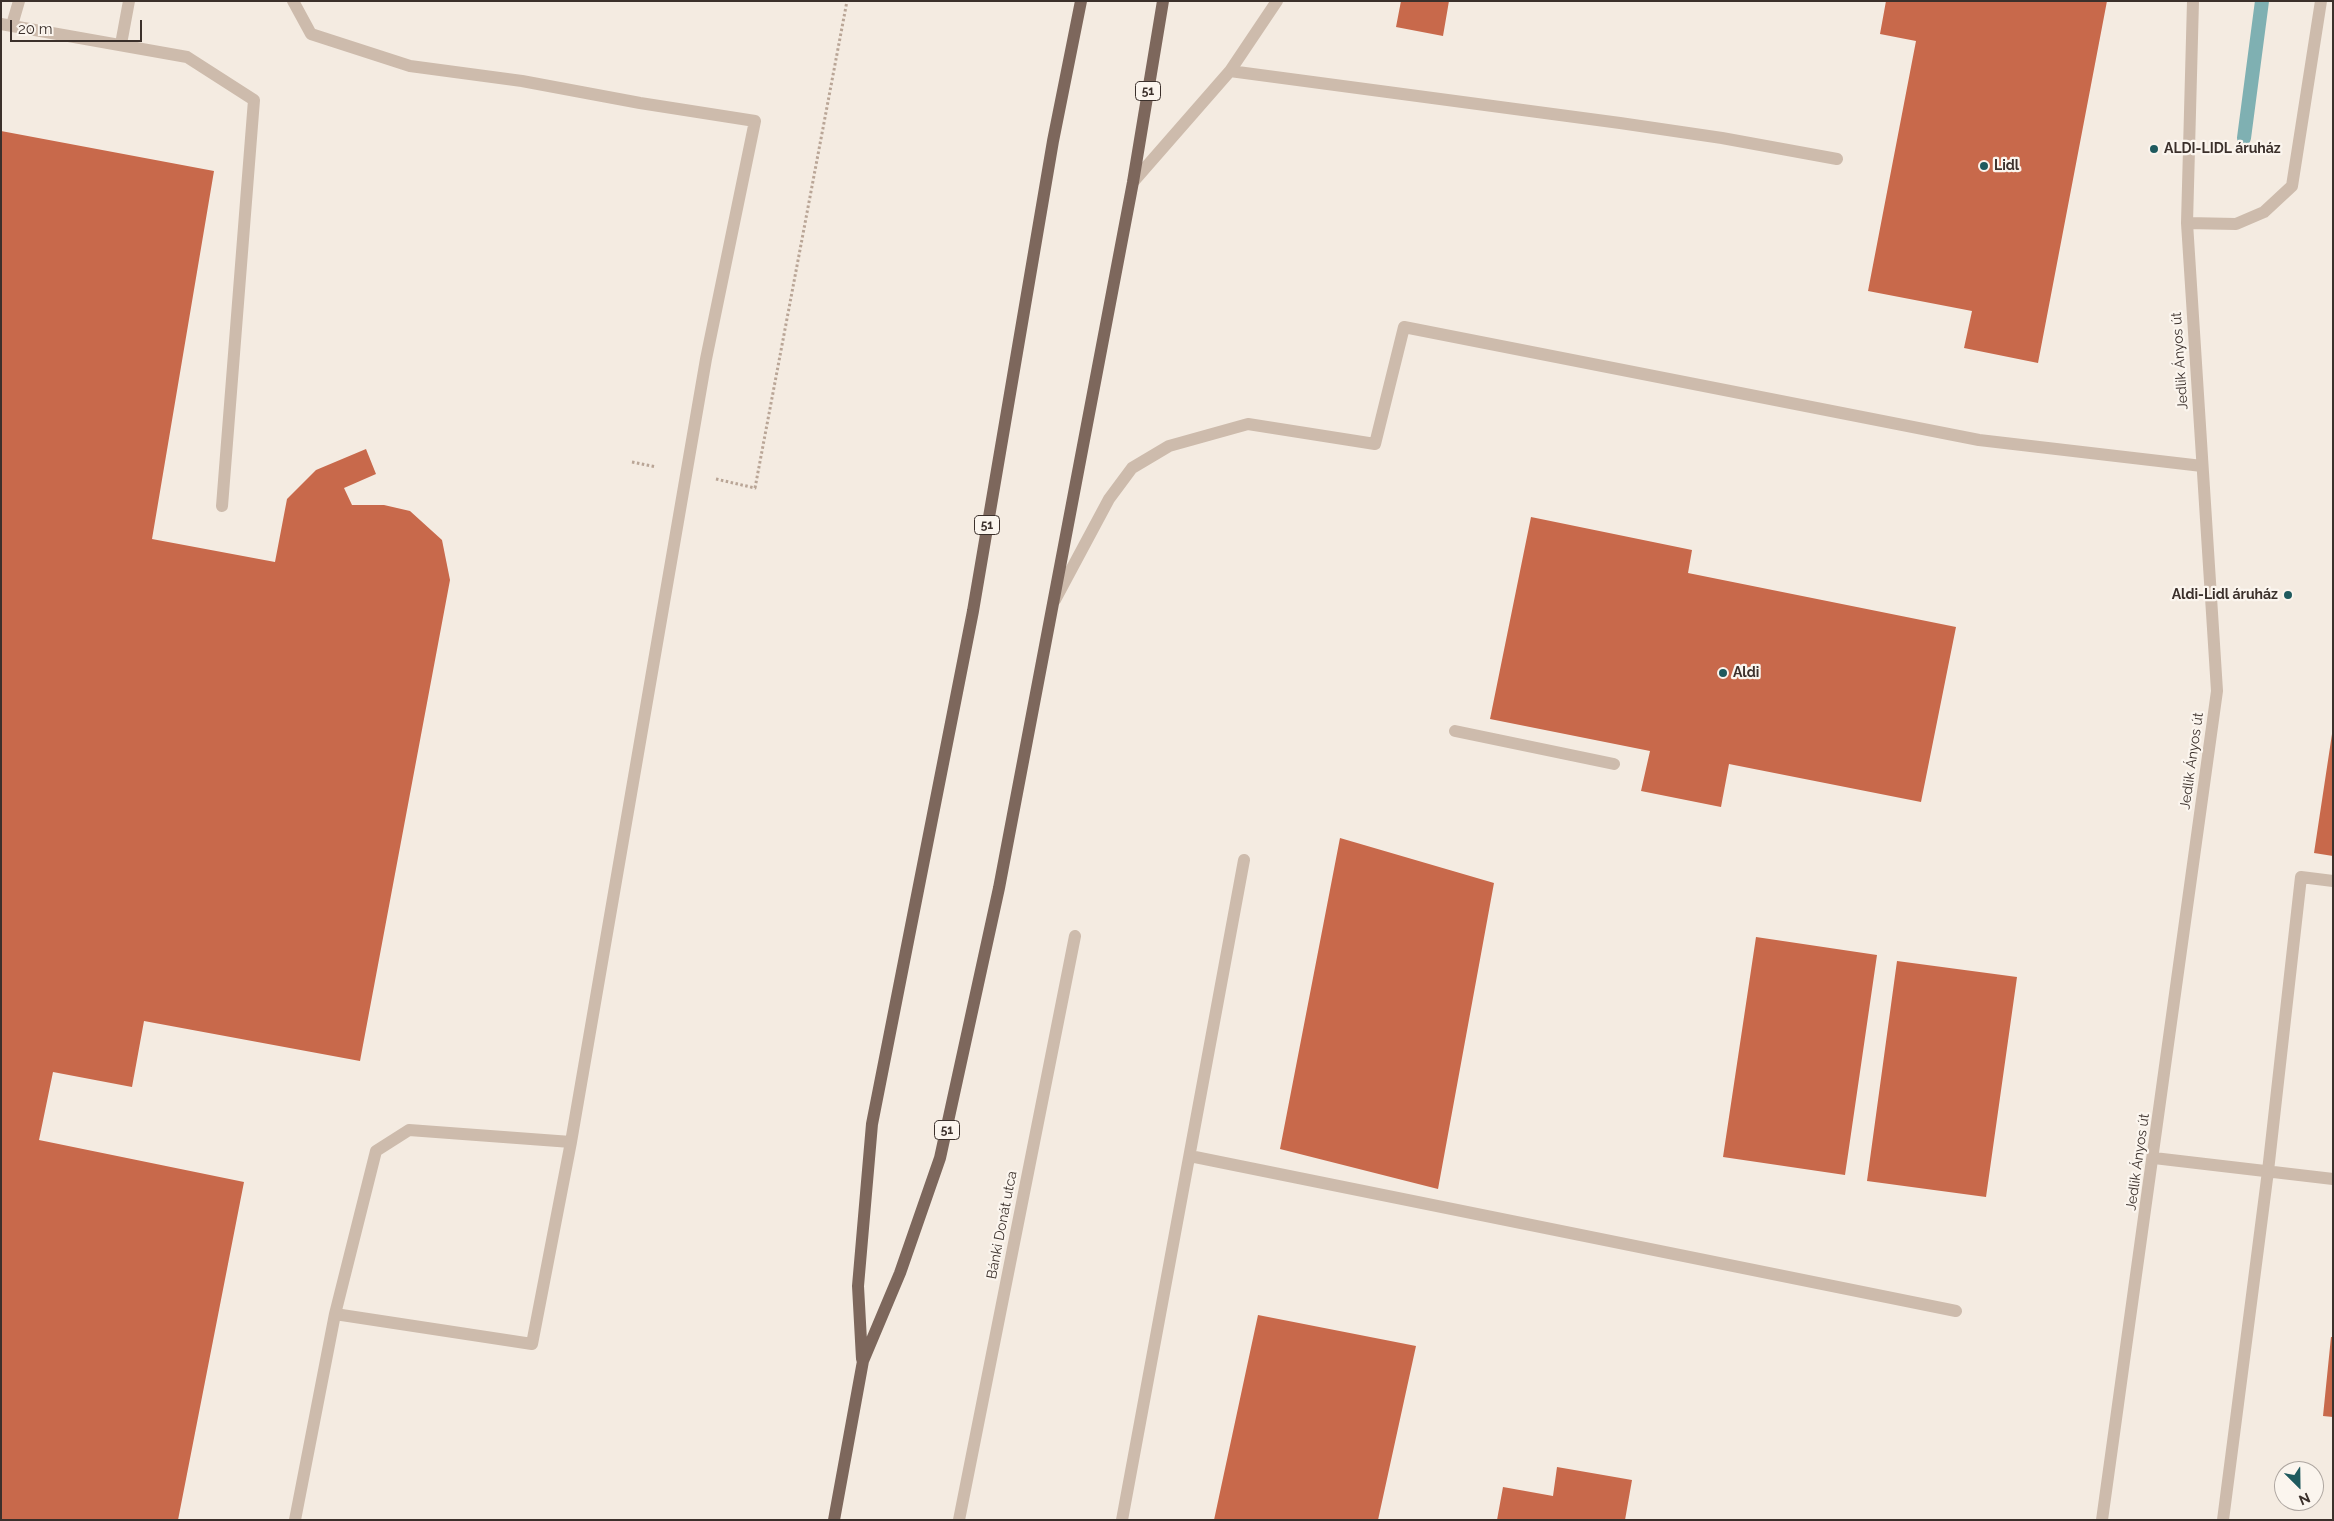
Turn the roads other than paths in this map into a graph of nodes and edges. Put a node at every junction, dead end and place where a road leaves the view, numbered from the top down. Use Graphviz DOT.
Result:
graph roads {
  1 [pos="19,1"];
  2 [pos="128,1"];
  3 [pos="293,1"];
  4 [pos="1081,1"];
  5 [pos="1164,1"];
  6 [pos="1277,1"];
  7 [pos="2193,1"];
  8 [pos="2321,1"];
  9 [pos="7,24"];
  10 [pos="121,44"];
  11 [pos="1230,71"];
  12 [pos="1837,159"];
  13 [pos="1133,182"];
  14 [pos="2187,223"];
  15 [pos="2202,466"];
  16 [pos="222,506"];
  17 [pos="1053,603"];
  18 [pos="1455,732"];
  19 [pos="1614,764"];
  20 [pos="1244,860"];
  21 [pos="2333,881"];
  22 [pos="1075,936"];
  23 [pos="571,1142"];
  24 [pos="1190,1156"];
  25 [pos="2154,1158"];
  26 [pos="2268,1171"];
  27 [pos="2333,1179"];
  28 [pos="1956,1311"];
  29 [pos="335,1314"];
  30 [pos="862,1361"];
  31 [pos="295,1520"];
  32 [pos="834,1520"];
  33 [pos="959,1520"];
  34 [pos="1122,1520"];
  35 [pos="2102,1520"];
  36 [pos="2223,1520"];
  1 -- 9 [label="street"];
  2 -- 10 [label="street"];
  3 -- 23 [label="street"];
  4 -- 30 [label="main road, 51"];
  5 -- 13 [label="main road, 51"];
  6 -- 11 [label="street"];
  7 -- 14 [label="street, Jedlik Ányos út"];
  8 -- 14 [label="street"];
  9 -- 10 [label="street"];
  10 -- 16 [label="street"];
  11 -- 12 [label="street"];
  11 -- 13 [label="street"];
  13 -- 17 [label="main road, 51"];
  14 -- 15 [label="street, Jedlik Ányos út"];
  15 -- 17 [label="street"];
  15 -- 25 [label="street, Jedlik Ányos út"];
  17 -- 30 [label="main road, 51"];
  18 -- 19 [label="street"];
  20 -- 24 [label="street"];
  21 -- 26 [label="street"];
  22 -- 33 [label="street, Bánki Donát utca"];
  23 -- 29 [label="street"];
  23 -- 29 [label="street"];
  24 -- 28 [label="street"];
  24 -- 34 [label="street"];
  25 -- 26 [label="street"];
  25 -- 35 [label="street, Jedlik Ányos út"];
  26 -- 27 [label="street"];
  26 -- 36 [label="street"];
  29 -- 31 [label="street"];
  30 -- 32 [label="main road, 51"];
}
